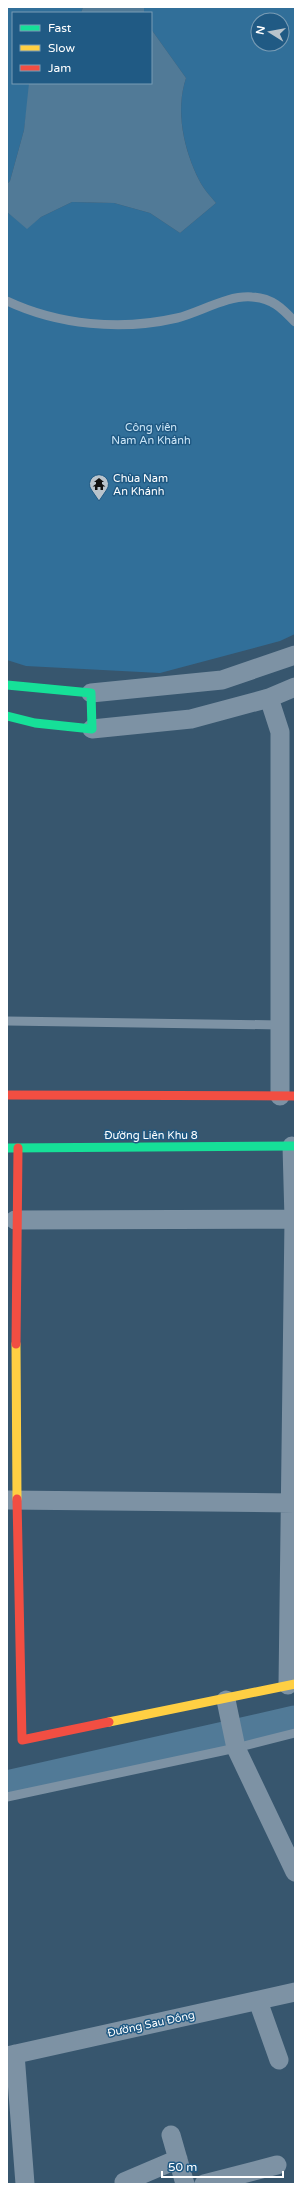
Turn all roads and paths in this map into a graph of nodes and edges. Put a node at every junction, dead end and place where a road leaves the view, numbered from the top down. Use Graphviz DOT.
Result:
graph roads {
  1 [pos="7,301"];
  2 [pos="295,322"];
  3 [pos="295,655"];
  4 [pos="7,685"];
  5 [pos="295,687"];
  6 [pos="91,693"];
  7 [pos="269,698"];
  8 [pos="7,716"];
  9 [pos="92,729"];
  10 [pos="288,844"];
  11 [pos="7,1021"];
  12 [pos="280,1026"];
  13 [pos="7,1095"];
  14 [pos="288,1096"];
  15 [pos="294,1146"];
  16 [pos="7,1148"];
  17 [pos="18,1148"];
  18 [pos="295,1219"];
  19 [pos="16,1220"];
  20 [pos="12,1500"];
  21 [pos="293,1503"];
  22 [pos="292,1685"];
  23 [pos="226,1699"];
  24 [pos="295,1733"];
  25 [pos="236,1747"];
  26 [pos="7,1797"];
  27 [pos="295,1872"];
  28 [pos="295,1992"];
  29 [pos="258,2001"];
  30 [pos="11,2055"];
  31 [pos="279,2060"];
  32 [pos="171,2135"];
  33 [pos="178,2159"];
  34 [pos="277,2165"];
  35 [pos="124,2183"];
  36 [pos="25,2184"];
  37 [pos="186,2184"];
  38 [pos="204,2184"];
  1 -- 2 [label="lane"];
  3 -- 6 [label="street"];
  4 -- 6 [label="street"];
  5 -- 7 [label="street"];
  6 -- 9 [label="street"];
  7 -- 9 [label="street"];
  7 -- 10 [label="street"];
  8 -- 9 [label="street"];
  10 -- 12 [label="street"];
  11 -- 12 [label="lane"];
  12 -- 14 [label="street"];
  13 -- 14 [label="street"];
  15 -- 17 [label="street, Đường Liên Khu 8"];
  15 -- 18 [label="street"];
  16 -- 17 [label="street, Đường Liên Khu 8"];
  17 -- 19 [label="street"];
  18 -- 19 [label="street"];
  18 -- 21 [label="street"];
  19 -- 20 [label="street"];
  20 -- 21 [label="street"];
  20 -- 23 [label="street"];
  21 -- 22 [label="street"];
  22 -- 23 [label="street"];
  23 -- 25 [label="street"];
  24 -- 25 [label="lane"];
  25 -- 26 [label="lane"];
  25 -- 27 [label="street"];
  28 -- 29 [label="street, Đường Sau Đồng"];
  29 -- 30 [label="street, Đường Sau Đồng"];
  29 -- 31 [label="street"];
  30 -- 36 [label="street"];
  32 -- 33 [label="street"];
  33 -- 35 [label="street"];
  33 -- 37 [label="street"];
  34 -- 38 [label="street"];
}
